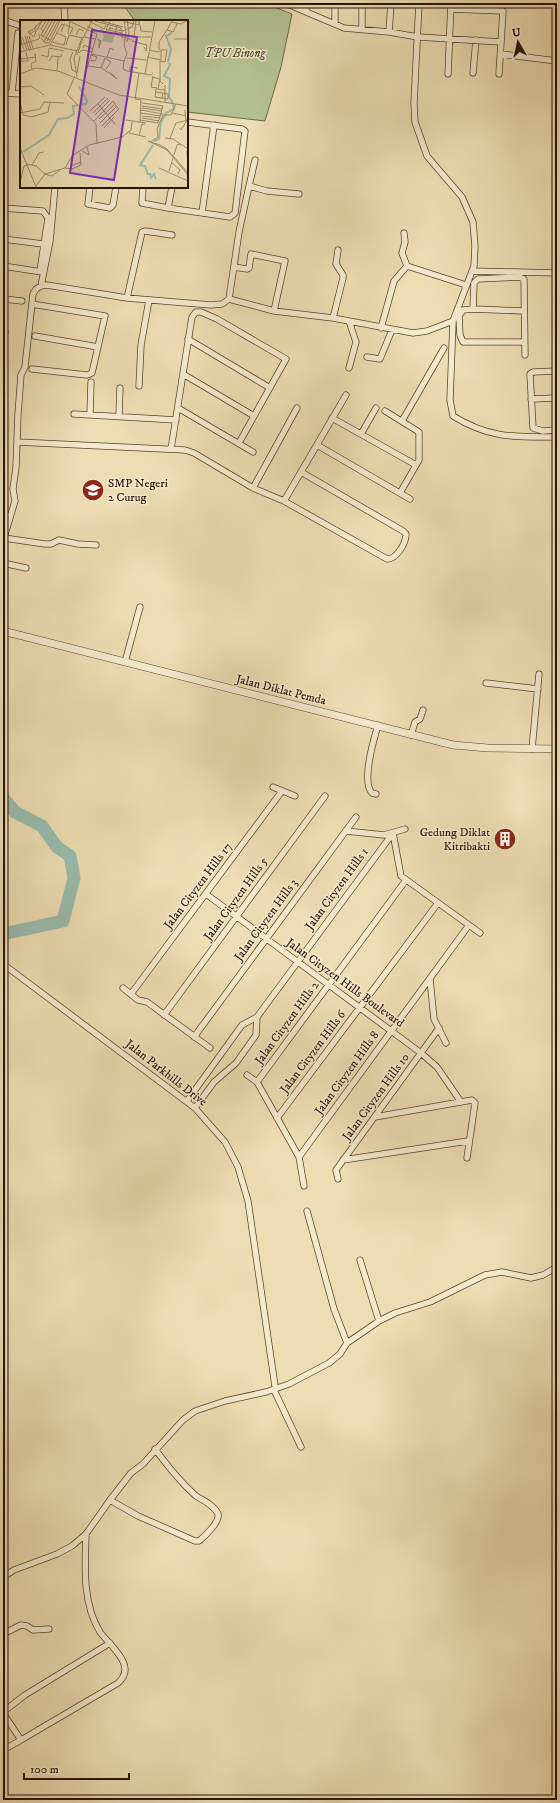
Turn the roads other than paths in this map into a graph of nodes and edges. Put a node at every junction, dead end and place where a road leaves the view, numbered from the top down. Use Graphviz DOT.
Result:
graph roads {
  1 [pos="64,3"];
  2 [pos="285,3"];
  3 [pos="306,3"];
  4 [pos="335,3"];
  5 [pos="362,3"];
  6 [pos="391,3"];
  7 [pos="419,3"];
  8 [pos="451,6"];
  9 [pos="306,11"];
  10 [pos="3,20"];
  11 [pos="65,20"];
  12 [pos="335,24"];
  13 [pos="20,26"];
  14 [pos="362,29"];
  15 [pos="389,32"];
  16 [pos="18,33"];
  17 [pos="418,37"];
  18 [pos="449,39"];
  19 [pos="476,40"];
  20 [pos="501,42"];
  21 [pos="501,54"];
  22 [pos="557,60"];
  23 [pos="473,73"];
  24 [pos="448,74"];
  25 [pos="500,74"];
  26 [pos="3,93"];
  27 [pos="12,94"];
  28 [pos="20,94"];
  29 [pos="188,122"];
  30 [pos="214,125"];
  31 [pos="256,160"];
  32 [pos="249,186"];
  33 [pos="55,188"];
  34 [pos="90,188"];
  35 [pos="116,188"];
  36 [pos="143,188"];
  37 [pos="172,188"];
  38 [pos="299,194"];
  39 [pos="3,208"];
  40 [pos="168,208"];
  41 [pos="202,213"];
  42 [pos="404,233"];
  43 [pos="172,235"];
  44 [pos="3,239"];
  45 [pos="43,244"];
  46 [pos="338,250"];
  47 [pos="3,266"];
  48 [pos="234,266"];
  49 [pos="407,266"];
  50 [pos="42,271"];
  51 [pos="471,273"];
  52 [pos="557,273"];
  53 [pos="475,280"];
  54 [pos="466,285"];
  55 [pos="41,286"];
  56 [pos="127,298"];
  57 [pos="3,299"];
  58 [pos="229,299"];
  59 [pos="149,300"];
  60 [pos="22,301"];
  61 [pos="32,304"];
  62 [pos="473,309"];
  63 [pos="274,311"];
  64 [pos="524,311"];
  65 [pos="334,318"];
  66 [pos="349,321"];
  67 [pos="453,321"];
  68 [pos="381,328"];
  69 [pos="392,330"];
  70 [pos="35,336"];
  71 [pos="188,339"];
  72 [pos="524,342"];
  73 [pos="98,347"];
  74 [pos="444,348"];
  75 [pos="525,355"];
  76 [pos="367,357"];
  77 [pos="349,368"];
  78 [pos="32,369"];
  79 [pos="557,371"];
  80 [pos="183,374"];
  81 [pos="90,382"];
  82 [pos="139,386"];
  83 [pos="120,388"];
  84 [pos="270,388"];
  85 [pos="346,395"];
  86 [pos="557,398"];
  87 [pos="531,399"];
  88 [pos="178,408"];
  89 [pos="297,408"];
  90 [pos="376,408"];
  91 [pos="385,411"];
  92 [pos="74,414"];
  93 [pos="90,415"];
  94 [pos="120,416"];
  95 [pos="254,416"];
  96 [pos="332,418"];
  97 [pos="176,420"];
  98 [pos="402,421"];
  99 [pos="557,430"];
  100 [pos="361,434"];
  101 [pos="557,437"];
  102 [pos="16,442"];
  103 [pos="239,443"];
  104 [pos="317,445"];
  105 [pos="171,449"];
  106 [pos="254,452"];
  107 [pos="416,466"];
  108 [pos="301,472"];
  109 [pos="253,488"];
  110 [pos="400,493"];
  111 [pos="410,498"];
  112 [pos="284,501"];
  113 [pos="3,514"];
  114 [pos="9,516"];
  115 [pos="3,540"];
  116 [pos="96,545"];
  117 [pos="3,563"];
  118 [pos="26,568"];
  119 [pos="140,607"];
  120 [pos="3,631"];
  121 [pos="124,662"];
  122 [pos="539,674"];
  123 [pos="486,683"];
  124 [pos="538,689"];
  125 [pos="423,710"];
  126 [pos="378,725"];
  127 [pos="411,735"];
  128 [pos="532,749"];
  129 [pos="557,749"];
  130 [pos="273,787"];
  131 [pos="282,791"];
  132 [pos="376,794"];
  133 [pos="295,796"];
  134 [pos="325,796"];
  135 [pos="356,817"];
  136 [pos="405,829"];
  137 [pos="346,831"];
  138 [pos="393,833"];
  139 [pos="406,880"];
  140 [pos="206,894"];
  141 [pos="438,903"];
  142 [pos="236,916"];
  143 [pos="469,925"];
  144 [pos="480,933"];
  145 [pos="267,939"];
  146 [pos="298,962"];
  147 [pos="3,964"];
  148 [pos="430,978"];
  149 [pos="329,985"];
  150 [pos="123,988"];
  151 [pos="131,994"];
  152 [pos="360,1008"];
  153 [pos="164,1015"];
  154 [pos="257,1017"];
  155 [pos="439,1028"];
  156 [pos="391,1031"];
  157 [pos="194,1037"];
  158 [pos="446,1043"];
  159 [pos="210,1048"];
  160 [pos="421,1053"];
  161 [pos="247,1075"];
  162 [pos="257,1082"];
  163 [pos="187,1101"];
  164 [pos="461,1102"];
  165 [pos="195,1108"];
  166 [pos="375,1117"];
  167 [pos="277,1118"];
  168 [pos="468,1141"];
  169 [pos="300,1157"];
  170 [pos="467,1158"];
  171 [pos="343,1160"];
  172 [pos="338,1180"];
  173 [pos="304,1186"];
  174 [pos="307,1210"];
  175 [pos="360,1260"];
  176 [pos="557,1267"];
  177 [pos="379,1321"];
  178 [pos="347,1343"];
  179 [pos="274,1388"];
  180 [pos="301,1447"];
  181 [pos="155,1449"];
  182 [pos="110,1500"];
  183 [pos="86,1534"];
  184 [pos="3,1577"];
  185 [pos="49,1629"];
  186 [pos="3,1634"];
  187 [pos="110,1643"];
  188 [pos="3,1712"];
  189 [pos="21,1740"];
  190 [pos="3,1750"];
  1 -- 11 [label="street"];
  2 -- 9 [label="street"];
  3 -- 9 [label="street"];
  4 -- 12 [label="street"];
  5 -- 14 [label="street"];
  6 -- 15 [label="street"];
  7 -- 17 [label="street"];
  8 -- 18 [label="street"];
  8 -- 20 [label="street"];
  9 -- 12 [label="street"];
  10 -- 13 [label="street"];
  12 -- 14 [label="street"];
  14 -- 15 [label="street"];
  15 -- 17 [label="street"];
  16 -- 27 [label="street"];
  17 -- 18 [label="street"];
  17 -- 51 [label="street"];
  18 -- 19 [label="street"];
  18 -- 24 [label="street"];
  19 -- 20 [label="street"];
  19 -- 23 [label="street"];
  20 -- 21 [label="street"];
  21 -- 22 [label="street"];
  21 -- 25 [label="street"];
  26 -- 27 [label="street"];
  27 -- 28 [label="street"];
  29 -- 30 [label="street"];
  30 -- 41 [label="street"];
  30 -- 41 [label="street"];
  31 -- 32 [label="street"];
  32 -- 38 [label="street"];
  32 -- 48 [label="street"];
  33 -- 50 [label="street"];
  34 -- 35 [label="street"];
  36 -- 40 [label="street"];
  37 -- 40 [label="street"];
  39 -- 45 [label="street"];
  40 -- 41 [label="street"];
  42 -- 49 [label="street"];
  43 -- 56 [label="street"];
  44 -- 45 [label="street"];
  45 -- 50 [label="street"];
  46 -- 65 [label="street"];
  47 -- 50 [label="street"];
  48 -- 58 [label="street"];
  48 -- 63 [label="street"];
  49 -- 54 [label="street"];
  49 -- 68 [label="street"];
  50 -- 55 [label="street"];
  51 -- 52 [label="street"];
  51 -- 53 [label="street"];
  51 -- 54 [label="street"];
  53 -- 62 [label="street"];
  53 -- 64 [label="street"];
  54 -- 67 [label="street"];
  55 -- 56 [label="street"];
  55 -- 61 [label="street"];
  56 -- 59 [label="street"];
  57 -- 60 [label="street"];
  58 -- 59 [label="street"];
  58 -- 63 [label="street"];
  59 -- 82 [label="street"];
  61 -- 73 [label="street"];
  61 -- 102 [label="street"];
  62 -- 64 [label="street"];
  62 -- 72 [label="street"];
  63 -- 65 [label="street"];
  64 -- 72 [label="street"];
  65 -- 66 [label="street"];
  66 -- 68 [label="street"];
  66 -- 77 [label="street"];
  67 -- 69 [label="street"];
  67 -- 101 [label="street"];
  68 -- 69 [label="street"];
  69 -- 76 [label="street"];
  70 -- 73 [label="street"];
  71 -- 80 [label="street"];
  71 -- 84 [label="street"];
  71 -- 84 [label="street"];
  72 -- 75 [label="street"];
  73 -- 78 [label="street"];
  74 -- 98 [label="street"];
  79 -- 87 [label="street"];
  80 -- 88 [label="street"];
  80 -- 95 [label="street"];
  81 -- 93 [label="street"];
  83 -- 94 [label="street"];
  84 -- 95 [label="street"];
  85 -- 96 [label="street"];
  86 -- 87 [label="street"];
  87 -- 99 [label="street"];
  88 -- 97 [label="street"];
  88 -- 103 [label="street"];
  89 -- 109 [label="street"];
  90 -- 100 [label="street"];
  91 -- 98 [label="street"];
  92 -- 93 [label="street"];
  93 -- 94 [label="street"];
  94 -- 97 [label="street"];
  95 -- 103 [label="street"];
  96 -- 100 [label="street"];
  96 -- 104 [label="street"];
  97 -- 105 [label="street"];
  98 -- 107 [label="street"];
  100 -- 107 [label="street"];
  102 -- 105 [label="street"];
  102 -- 114 [label="street"];
  103 -- 106 [label="street"];
  104 -- 108 [label="street"];
  104 -- 110 [label="street"];
  105 -- 109 [label="street"];
  107 -- 110 [label="street"];
  108 -- 112 [label="street"];
  108 -- 112 [label="street"];
  109 -- 112 [label="street"];
  110 -- 111 [label="street"];
  113 -- 114 [label="street"];
  114 -- 115 [label="street"];
  115 -- 116 [label="street"];
  117 -- 118 [label="street"];
  119 -- 121 [label="street"];
  120 -- 121 [label="street, Jalan Diklat Pemda"];
  121 -- 126 [label="street, Jalan Diklat Pemda"];
  122 -- 124 [label="street"];
  123 -- 124 [label="street"];
  124 -- 128 [label="street"];
  125 -- 127 [label="street"];
  126 -- 127 [label="street, Jalan Diklat Pemda"];
  126 -- 132 [label="street"];
  127 -- 128 [label="street, Jalan Diklat Pemda"];
  128 -- 129 [label="street, Jalan Diklat Pemda"];
  130 -- 131 [label="street"];
  131 -- 133 [label="street"];
  131 -- 140 [label="street, Jalan Cityzen Hills 17"];
  134 -- 142 [label="street, Jalan Cityzen Hills 5"];
  135 -- 137 [label="street, Jalan Cityzen Hills 3"];
  136 -- 138 [label="street"];
  137 -- 138 [label="street"];
  137 -- 145 [label="street, Jalan Cityzen Hills 3"];
  138 -- 139 [label="street"];
  138 -- 146 [label="street, Jalan Cityzen Hills 1"];
  139 -- 141 [label="street"];
  139 -- 149 [label="street, Jalan Cityzen Hills 2"];
  140 -- 142 [label="street, Jalan Cityzen Hills Boulevard"];
  140 -- 151 [label="street, Jalan Cityzen Hills 17"];
  141 -- 143 [label="street"];
  141 -- 152 [label="street, Jalan Cityzen Hills 6"];
  142 -- 145 [label="street, Jalan Cityzen Hills Boulevard"];
  142 -- 153 [label="street, Jalan Cityzen Hills 5"];
  143 -- 144 [label="street"];
  143 -- 148 [label="street, Jalan Cityzen Hills 8"];
  145 -- 146 [label="street, Jalan Cityzen Hills Boulevard"];
  145 -- 157 [label="street, Jalan Cityzen Hills 3"];
  146 -- 149 [label="street, Jalan Cityzen Hills Boulevard"];
  146 -- 154 [label="street, Jalan Cityzen Hills 1"];
  147 -- 163 [label="street, Jalan Parkhills Drive"];
  148 -- 155 [label="street"];
  148 -- 156 [label="street, Jalan Cityzen Hills 8"];
  149 -- 152 [label="street, Jalan Cityzen Hills Boulevard"];
  149 -- 162 [label="street, Jalan Cityzen Hills 2"];
  150 -- 151 [label="street"];
  151 -- 153 [label="street"];
  152 -- 156 [label="street, Jalan Cityzen Hills Boulevard"];
  152 -- 167 [label="street, Jalan Cityzen Hills 6"];
  153 -- 157 [label="street"];
  154 -- 163 [label="street"];
  154 -- 165 [label="street"];
  155 -- 158 [label="street"];
  155 -- 160 [label="street, Jalan Cityzen Hills 10"];
  156 -- 160 [label="street, Jalan Cityzen Hills Boulevard"];
  156 -- 169 [label="street, Jalan Cityzen Hills 8"];
  157 -- 159 [label="street"];
  160 -- 164 [label="street, Jalan Cityzen Hills Boulevard"];
  160 -- 166 [label="street, Jalan Cityzen Hills 10"];
  161 -- 162 [label="street"];
  162 -- 167 [label="street"];
  163 -- 165 [label="street, Jalan Parkhills Drive"];
  164 -- 166 [label="street"];
  164 -- 168 [label="street"];
  165 -- 179 [label="street, Jalan Parkhills Drive"];
  166 -- 171 [label="street, Jalan Cityzen Hills 10"];
  167 -- 169 [label="street"];
  168 -- 170 [label="street"];
  168 -- 171 [label="street"];
  169 -- 173 [label="street"];
  171 -- 172 [label="street, Jalan Cityzen Hills 10"];
  174 -- 178 [label="street"];
  175 -- 177 [label="street"];
  176 -- 177 [label="street"];
  177 -- 178 [label="street"];
  178 -- 179 [label="street"];
  179 -- 180 [label="street, Jalan Parkhills Drive"];
  179 -- 181 [label="street"];
  181 -- 182 [label="street"];
  181 -- 182 [label="street"];
  182 -- 183 [label="street"];
  183 -- 184 [label="street"];
  183 -- 187 [label="street"];
  185 -- 186 [label="street"];
  187 -- 188 [label="street"];
  187 -- 189 [label="street"];
  188 -- 189 [label="street"];
  189 -- 190 [label="street"];
}
